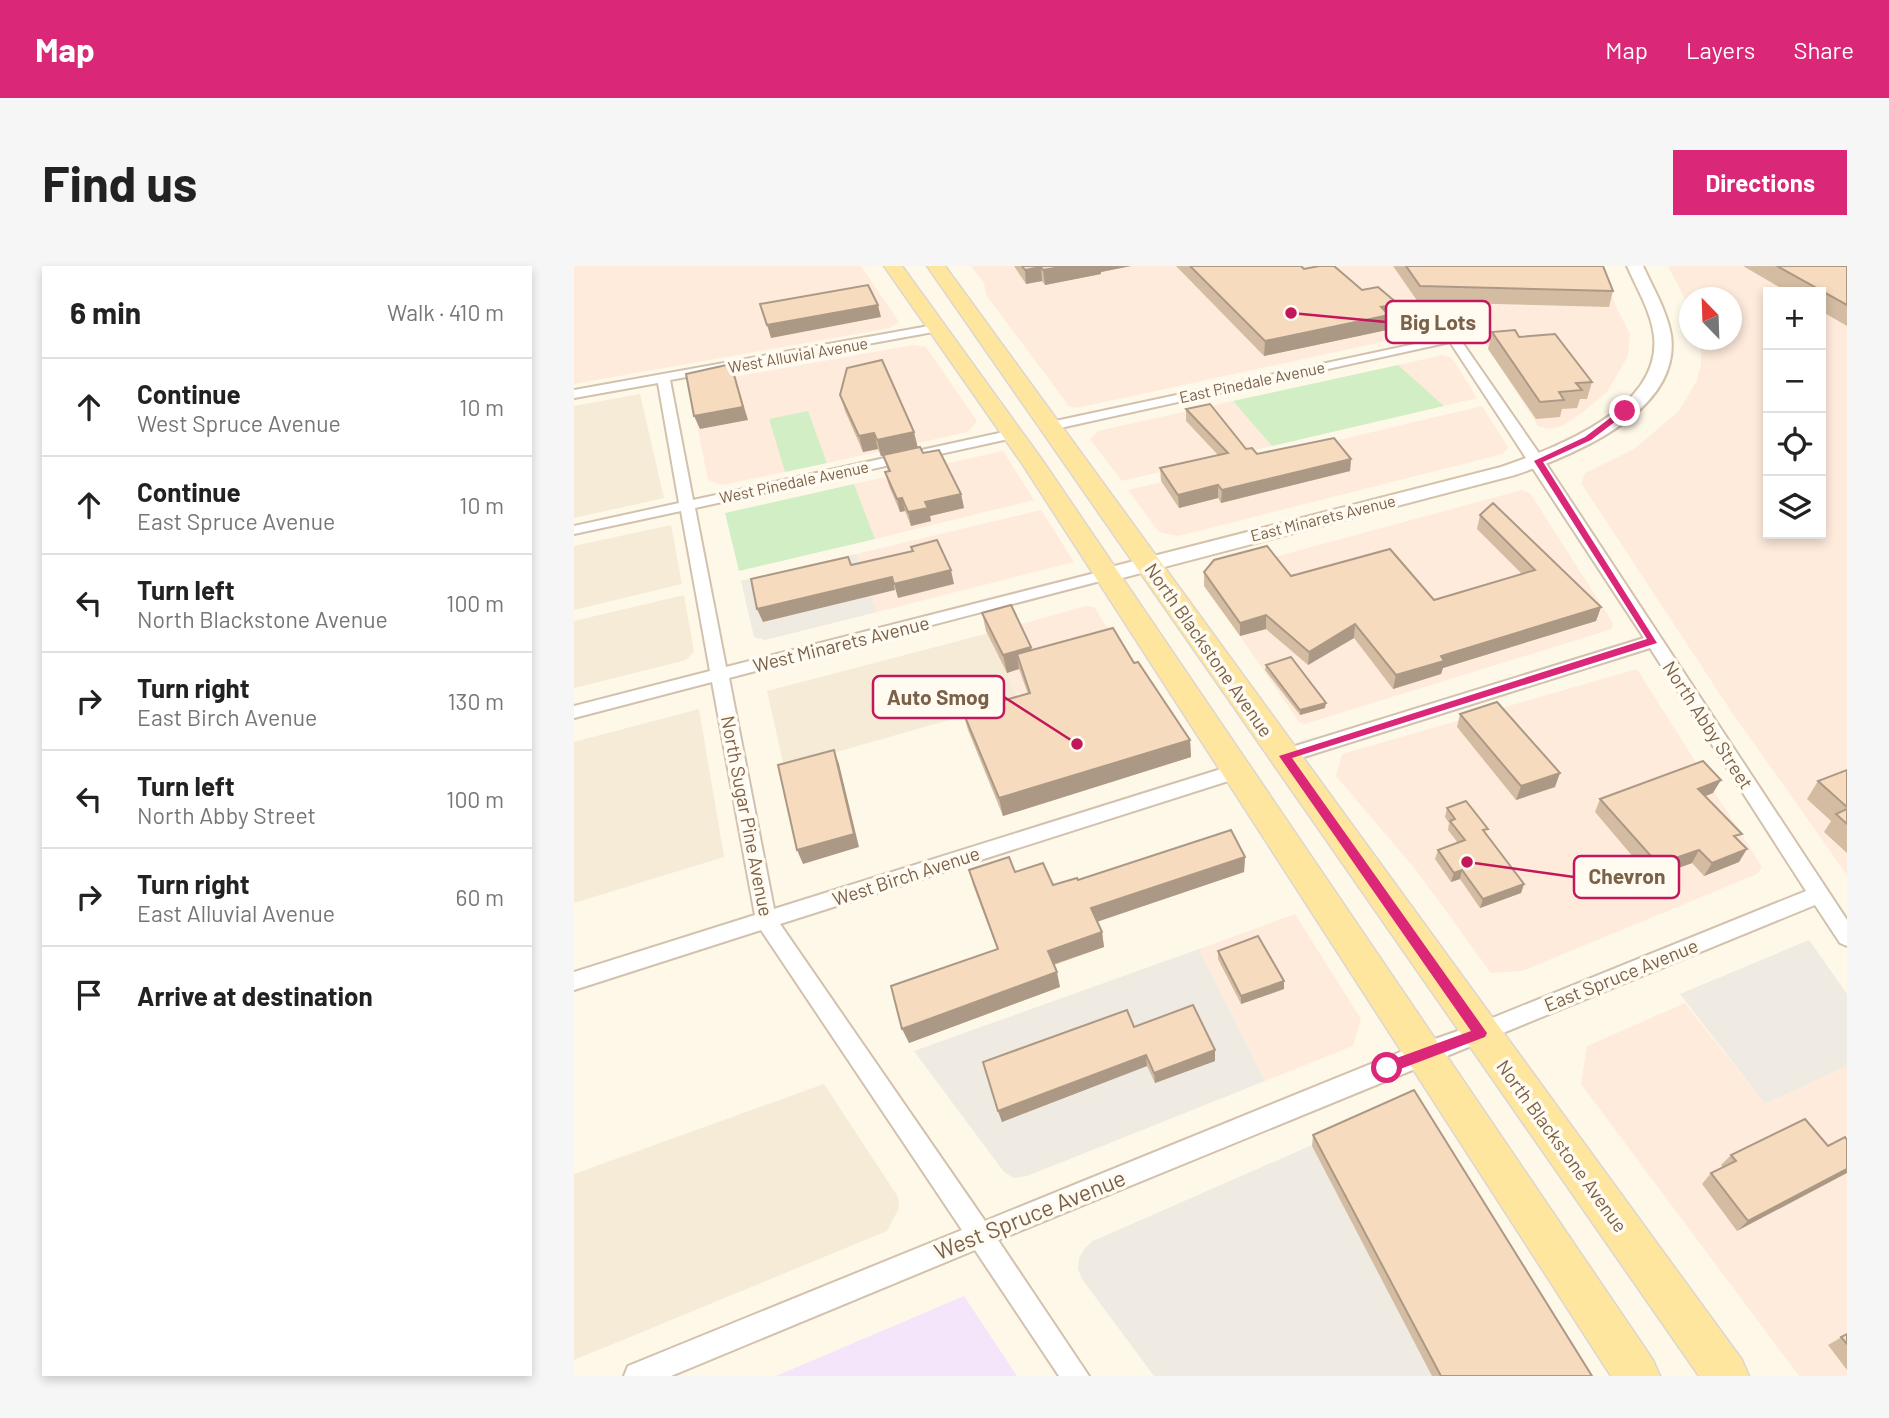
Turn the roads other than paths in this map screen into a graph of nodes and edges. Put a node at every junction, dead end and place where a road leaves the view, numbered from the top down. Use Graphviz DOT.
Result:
graph roads {
  1 [pos="893,266"];
  2 [pos="899,266"];
  3 [pos="936,266"];
  4 [pos="1635,266"];
  5 [pos="978,324"];
  6 [pos="940,328"];
  7 [pos="1452,338"];
  8 [pos="663,378"];
  9 [pos="574,394"];
  10 [pos="1032,399"];
  11 [pos="1051,426"];
  12 [pos="1013,434"];
  13 [pos="1538,461"];
  14 [pos="687,505"];
  15 [pos="574,530"];
  16 [pos="1149,564"];
  17 [pos="1107,575"];
  18 [pos="1653,641"];
  19 [pos="719,675"];
  20 [pos="574,712"];
  21 [pos="1284,756"];
  22 [pos="1237,771"];
  23 [pos="1819,895"];
  24 [pos="766,920"];
  25 [pos="1847,937"];
  26 [pos="574,981"];
  27 [pos="1480,1033"];
  28 [pos="1423,1053"];
  29 [pos="979,1236"];
  30 [pos="638,1376"];
  31 [pos="1075,1376"];
  32 [pos="1637,1376"];
  33 [pos="1726,1376"];
  1 -- 6 [label="main road"];
  2 -- 5 [label="main road"];
  3 -- 5 [label="main road, North Blackstone Avenue"];
  4 -- 13 [label="main road, East Minarets Avenue"];
  5 -- 10 [label="main road, North Blackstone Avenue"];
  6 -- 8 [label="street, West Alluvial Avenue"];
  6 -- 10 [label="main road"];
  6 -- 12 [label="main road"];
  7 -- 11 [label="street, East Pinedale Avenue"];
  7 -- 13 [label="street, North Abby Street"];
  8 -- 9 [label="street, West Alluvial Avenue"];
  8 -- 14 [label="street, North Sugar Pine Avenue"];
  10 -- 11 [label="main road, North Blackstone Avenue"];
  11 -- 16 [label="main road, North Blackstone Avenue"];
  12 -- 14 [label="street, West Pinedale Avenue"];
  12 -- 17 [label="main road"];
  13 -- 16 [label="main road, East Minarets Avenue"];
  13 -- 18 [label="street, North Abby Street"];
  14 -- 15 [label="street, West Pinedale Avenue"];
  14 -- 19 [label="street, North Sugar Pine Avenue"];
  16 -- 17 [label="main road, East Minarets Avenue"];
  16 -- 21 [label="main road, North Blackstone Avenue"];
  17 -- 19 [label="street, West Minarets Avenue"];
  17 -- 22 [label="main road"];
  18 -- 21 [label="street"];
  18 -- 23 [label="street, North Abby Street"];
  19 -- 20 [label="street, West Minarets Avenue"];
  19 -- 24 [label="street, North Sugar Pine Avenue"];
  21 -- 27 [label="main road, North Blackstone Avenue"];
  22 -- 24 [label="street, West Birch Avenue"];
  22 -- 28 [label="main road"];
  23 -- 25 [label="street, North Abby Street"];
  23 -- 27 [label="street, East Spruce Avenue"];
  24 -- 26 [label="street, West Birch Avenue"];
  24 -- 29 [label="street, North Sugar Pine Avenue"];
  27 -- 28 [label="street, East Spruce Avenue"];
  27 -- 33 [label="main road, North Blackstone Avenue"];
  28 -- 29 [label="street, West Spruce Avenue"];
  28 -- 32 [label="main road"];
  29 -- 30 [label="street, West Spruce Avenue"];
  29 -- 31 [label="street, North Sugar Pine Avenue"];
}
